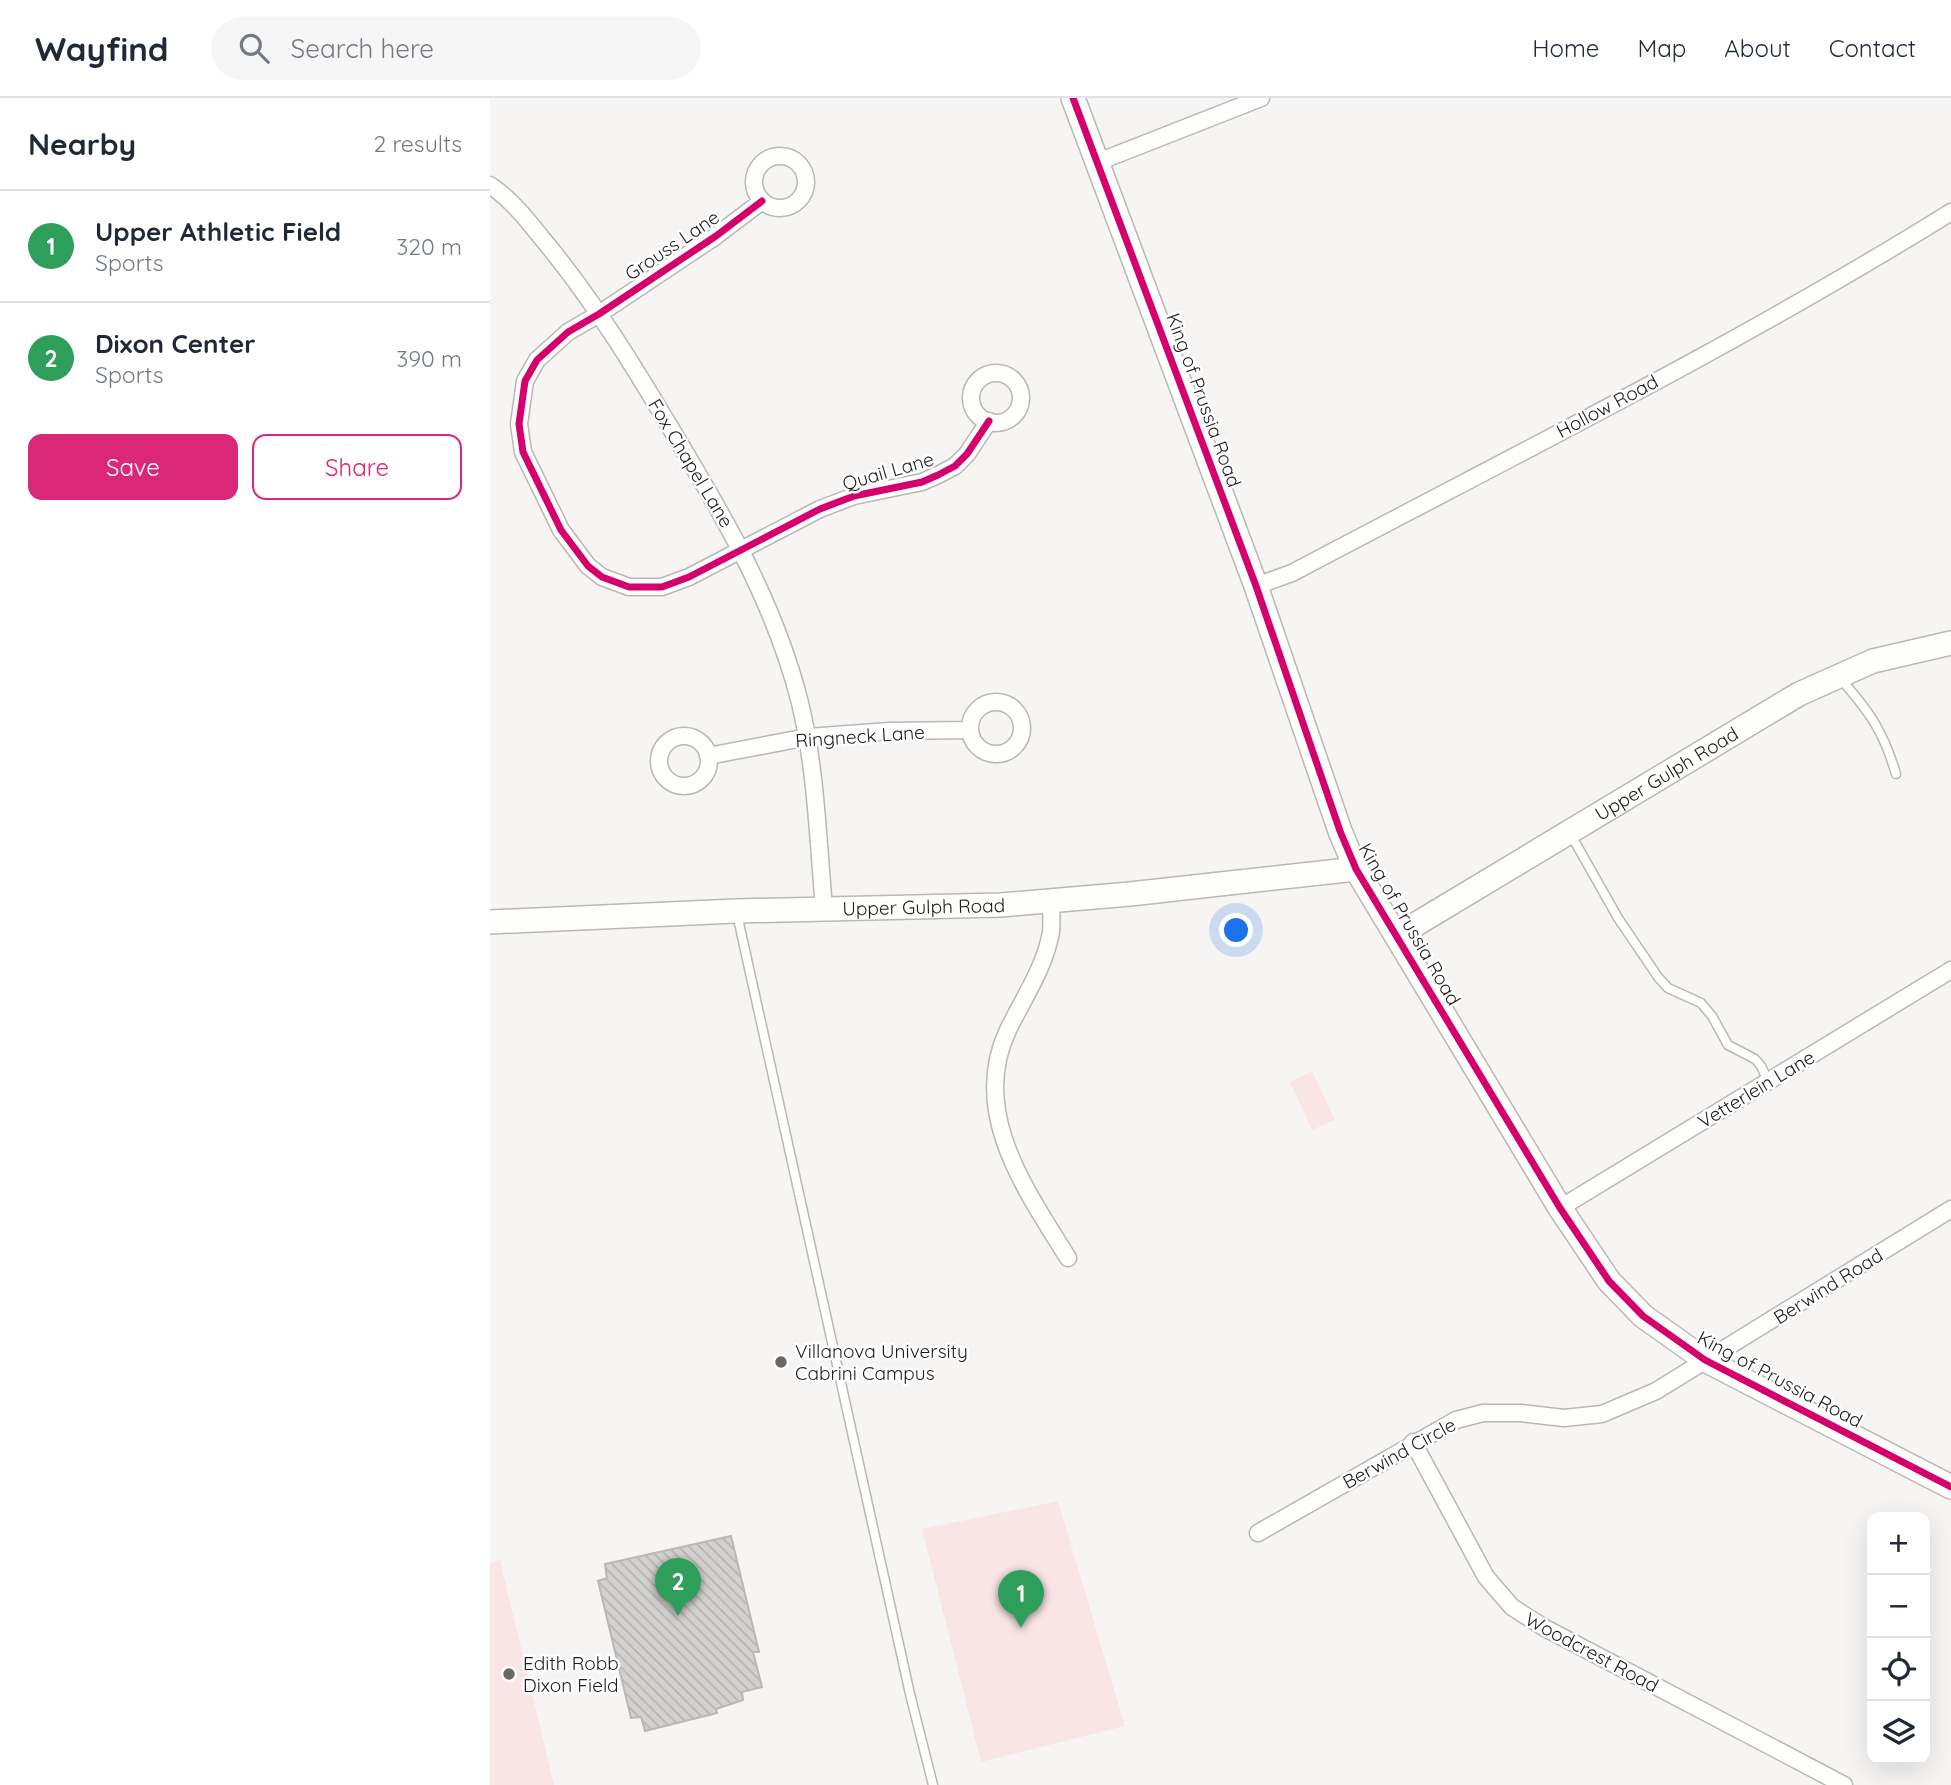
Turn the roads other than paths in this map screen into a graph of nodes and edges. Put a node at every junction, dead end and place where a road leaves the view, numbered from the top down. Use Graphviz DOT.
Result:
graph roads {
  1 [pos="1073,98"];
  2 [pos="1261,98"];
  3 [pos="1098,162"];
  4 [pos="490,185"];
  5 [pos="762,201"];
  6 [pos="1951,212"];
  7 [pos="599,314"];
  8 [pos="989,421"];
  9 [pos="742,549"];
  10 [pos="1256,586"];
  11 [pos="1951,643"];
  12 [pos="1837,675"];
  13 [pos="970,730"];
  14 [pos="808,737"];
  15 [pos="708,756"];
  16 [pos="1896,774"];
  17 [pos="1569,833"];
  18 [pos="1356,869"];
  19 [pos="1051,900"];
  20 [pos="824,908"];
  21 [pos="736,911"];
  22 [pos="490,922"];
  23 [pos="1398,938"];
  24 [pos="1951,970"];
  25 [pos="1768,1081"];
  26 [pos="1560,1208"];
  27 [pos="1951,1209"];
  28 [pos="1068,1258"];
  29 [pos="1705,1360"];
  30 [pos="1413,1442"];
  31 [pos="1951,1487"];
  32 [pos="1258,1533"];
  33 [pos="933,1785"];
  34 [pos="1844,1785"];
  1 -- 3 [label="street, King of Prussia Road"];
  2 -- 3 [label="street"];
  3 -- 10 [label="street, King of Prussia Road"];
  4 -- 7 [label="street, Fox Chapel Lane"];
  5 -- 7 [label="street, Grouss Lane"];
  6 -- 10 [label="street, Hollow Road"];
  7 -- 9 [label="street, Fox Chapel Lane"];
  7 -- 9 [label="street, Grouss Lane"];
  8 -- 9 [label="street, Quail Lane"];
  9 -- 14 [label="street, Fox Chapel Lane"];
  10 -- 18 [label="street, King of Prussia Road"];
  11 -- 12 [label="street, Upper Gulph Road"];
  12 -- 16 [label="lane"];
  12 -- 17 [label="street, Upper Gulph Road"];
  13 -- 14 [label="street, Ringneck Lane"];
  14 -- 15 [label="street, Ringneck Lane"];
  14 -- 20 [label="street, Fox Chapel Lane"];
  17 -- 23 [label="street, Upper Gulph Road"];
  17 -- 25 [label="lane"];
  18 -- 19 [label="street, Upper Gulph Road"];
  18 -- 23 [label="street, King of Prussia Road"];
  19 -- 20 [label="street, Upper Gulph Road"];
  19 -- 28 [label="street"];
  20 -- 21 [label="street, Upper Gulph Road"];
  21 -- 22 [label="street, Upper Gulph Road"];
  21 -- 33 [label="lane"];
  23 -- 26 [label="street, King of Prussia Road"];
  24 -- 25 [label="street, Vetterlein Lane"];
  25 -- 26 [label="street, Vetterlein Lane"];
  26 -- 29 [label="street, King of Prussia Road"];
  27 -- 29 [label="street, Berwind Road"];
  29 -- 30 [label="street, Berwind Circle"];
  29 -- 31 [label="street, King of Prussia Road"];
  30 -- 32 [label="street, Berwind Circle"];
  30 -- 34 [label="street, Woodcrest Road"];
}
